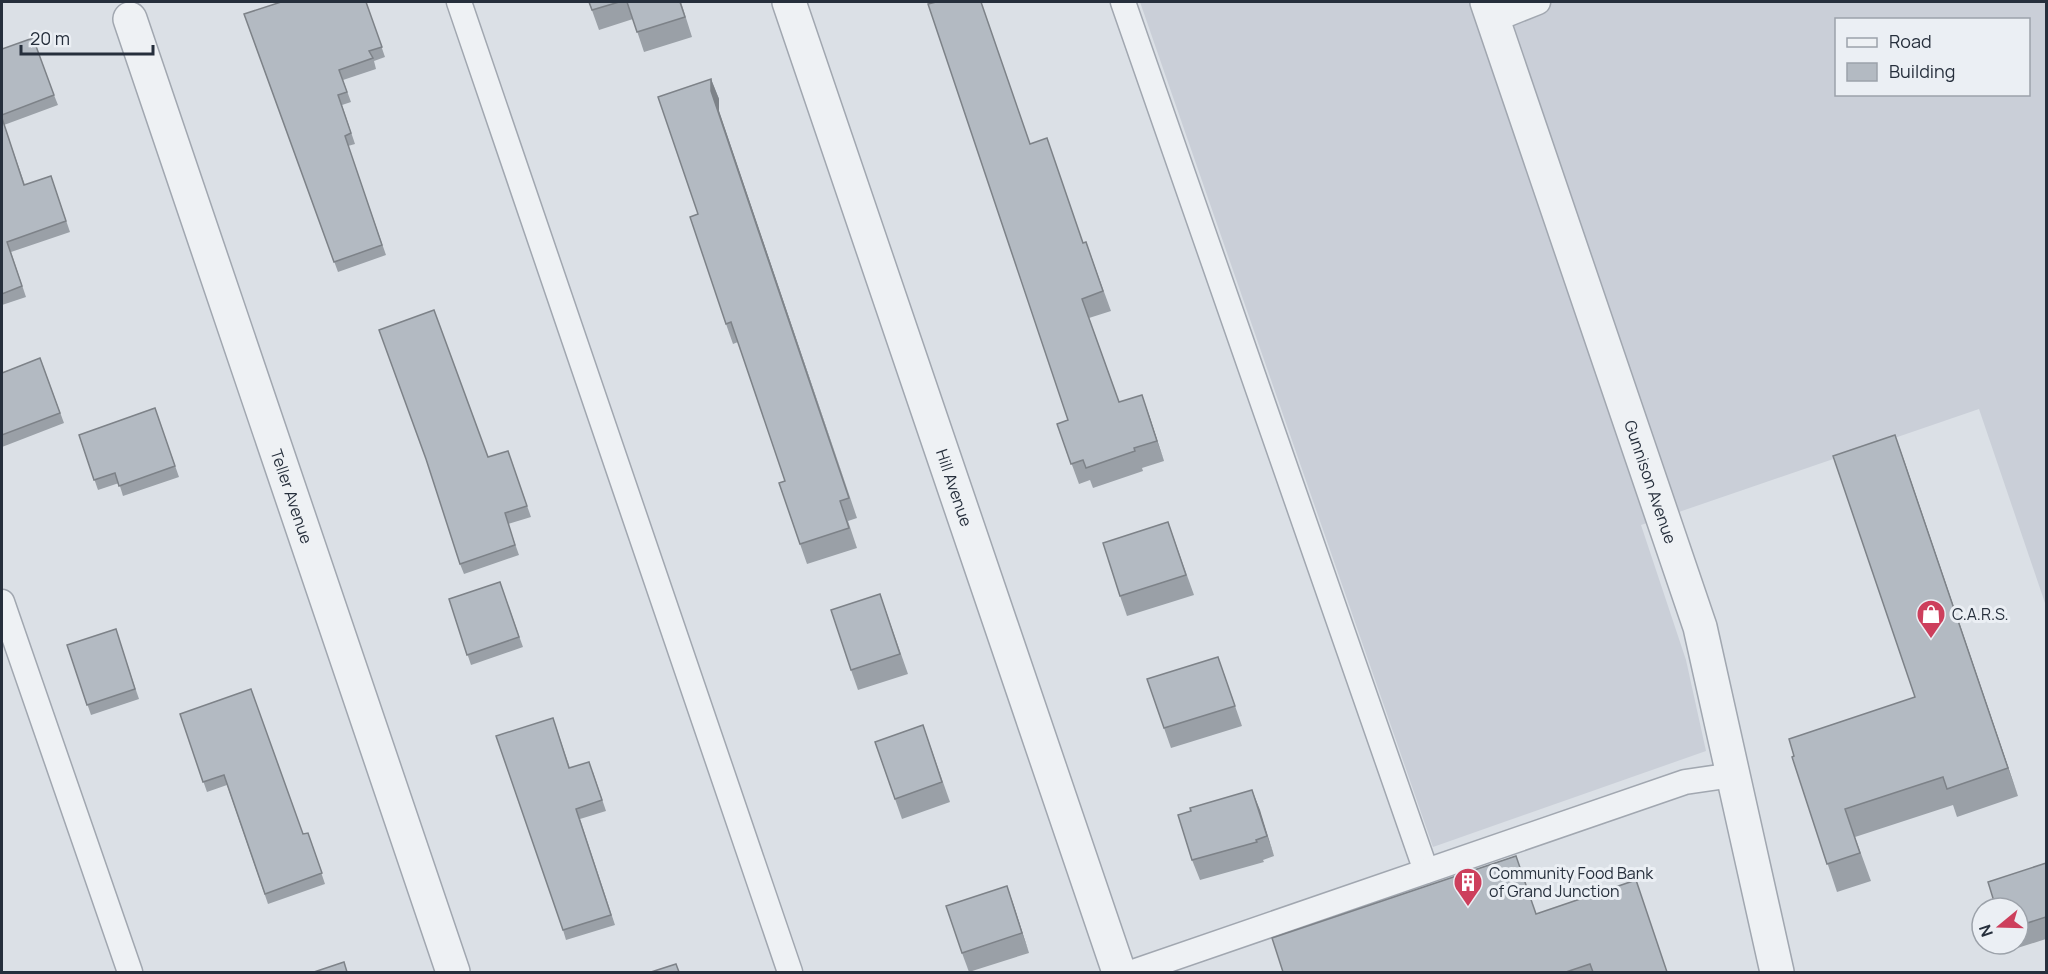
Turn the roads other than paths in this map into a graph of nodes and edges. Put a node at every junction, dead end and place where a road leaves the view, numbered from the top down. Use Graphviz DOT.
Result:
graph roads {
  1 [pos="459,2"];
  2 [pos="789,2"];
  3 [pos="1123,2"];
  4 [pos="1538,2"];
  5 [pos="1490,11"];
  6 [pos="130,19"];
  7 [pos="2,602"];
  8 [pos="1733,775"];
  9 [pos="1426,872"];
  10 [pos="130,972"];
  11 [pos="453,972"];
  12 [pos="790,972"];
  13 [pos="1119,972"];
  14 [pos="1133,972"];
  15 [pos="1777,972"];
  1 -- 12 [label="lane"];
  2 -- 13 [label="street, Hill Avenue"];
  3 -- 9 [label="lane"];
  4 -- 5 [label="lane"];
  5 -- 8 [label="street, Gunnison Avenue"];
  6 -- 11 [label="street, Teller Avenue"];
  7 -- 10 [label="lane"];
  8 -- 9 [label="lane"];
  8 -- 15 [label="street, Gunnison Avenue"];
  9 -- 14 [label="lane"];
}
